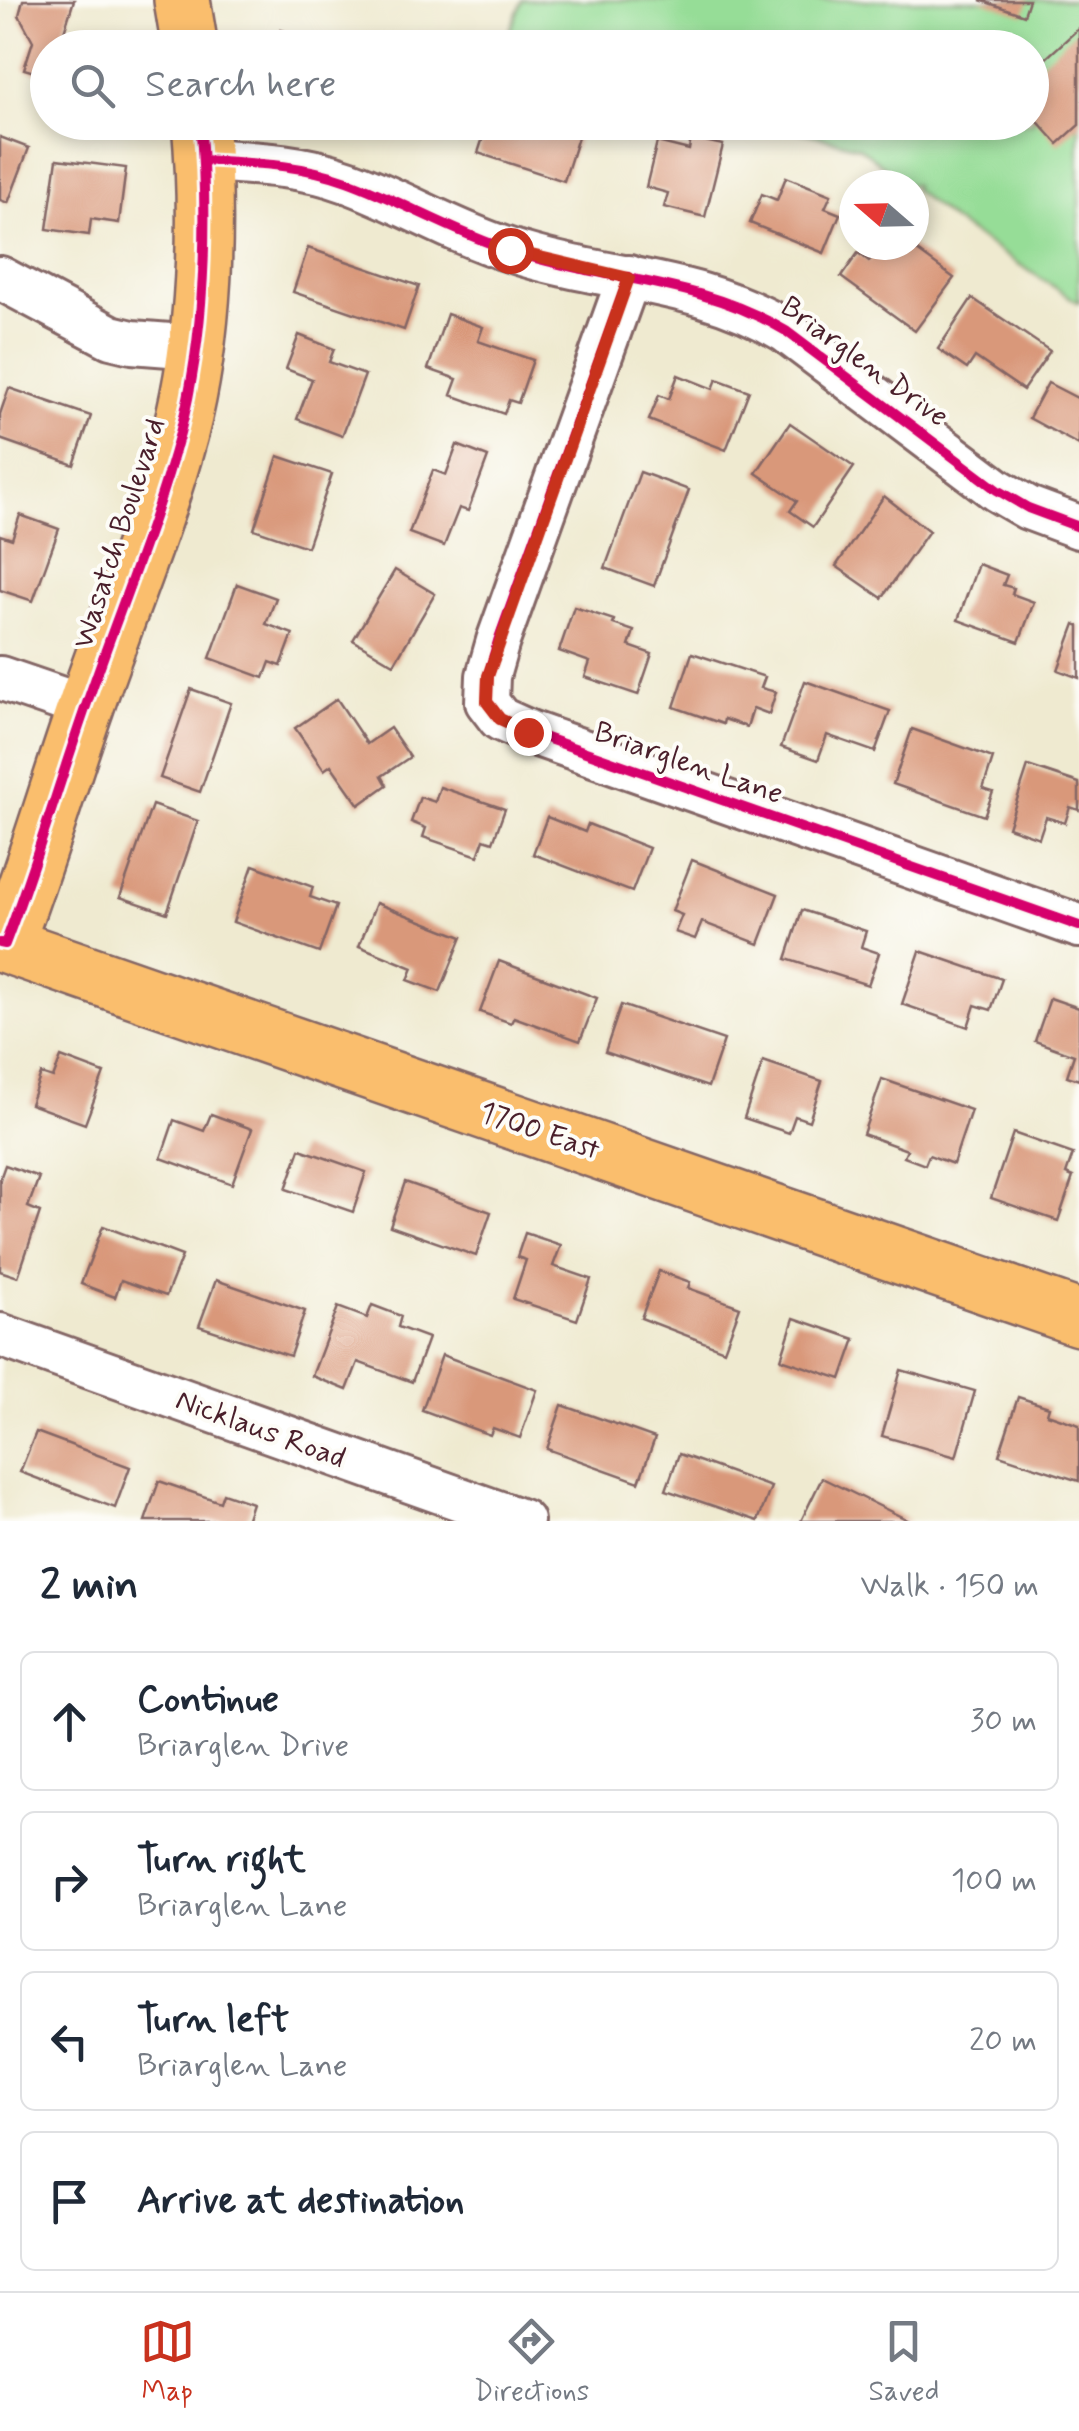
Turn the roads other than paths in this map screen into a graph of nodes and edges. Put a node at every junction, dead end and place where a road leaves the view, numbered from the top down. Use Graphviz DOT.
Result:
graph roads {
  1 [pos="182,0"];
  2 [pos="187,30"];
  3 [pos="202,141"];
  4 [pos="0,278"];
  5 [pos="629,278"];
  6 [pos="196,347"];
  7 [pos="1079,527"];
  8 [pos="0,678"];
  9 [pos="86,707"];
  10 [pos="1079,926"];
  11 [pos="2,949"];
  12 [pos="1079,1318"];
  13 [pos="0,1335"];
  14 [pos="496,1516"];
  1 -- 2 [label="main road"];
  3 -- 5 [label="street, Briarglen Drive"];
  3 -- 6 [label="main road, Wasatch Boulevard"];
  4 -- 6 [label="street"];
  5 -- 7 [label="street, Briarglen Drive"];
  5 -- 10 [label="street, Briarglen Lane"];
  6 -- 9 [label="main road, Wasatch Boulevard"];
  8 -- 9 [label="street"];
  9 -- 11 [label="main road, Wasatch Boulevard"];
  11 -- 12 [label="main road, 1700 East"];
  13 -- 14 [label="street, Nicklaus Road"];
}
